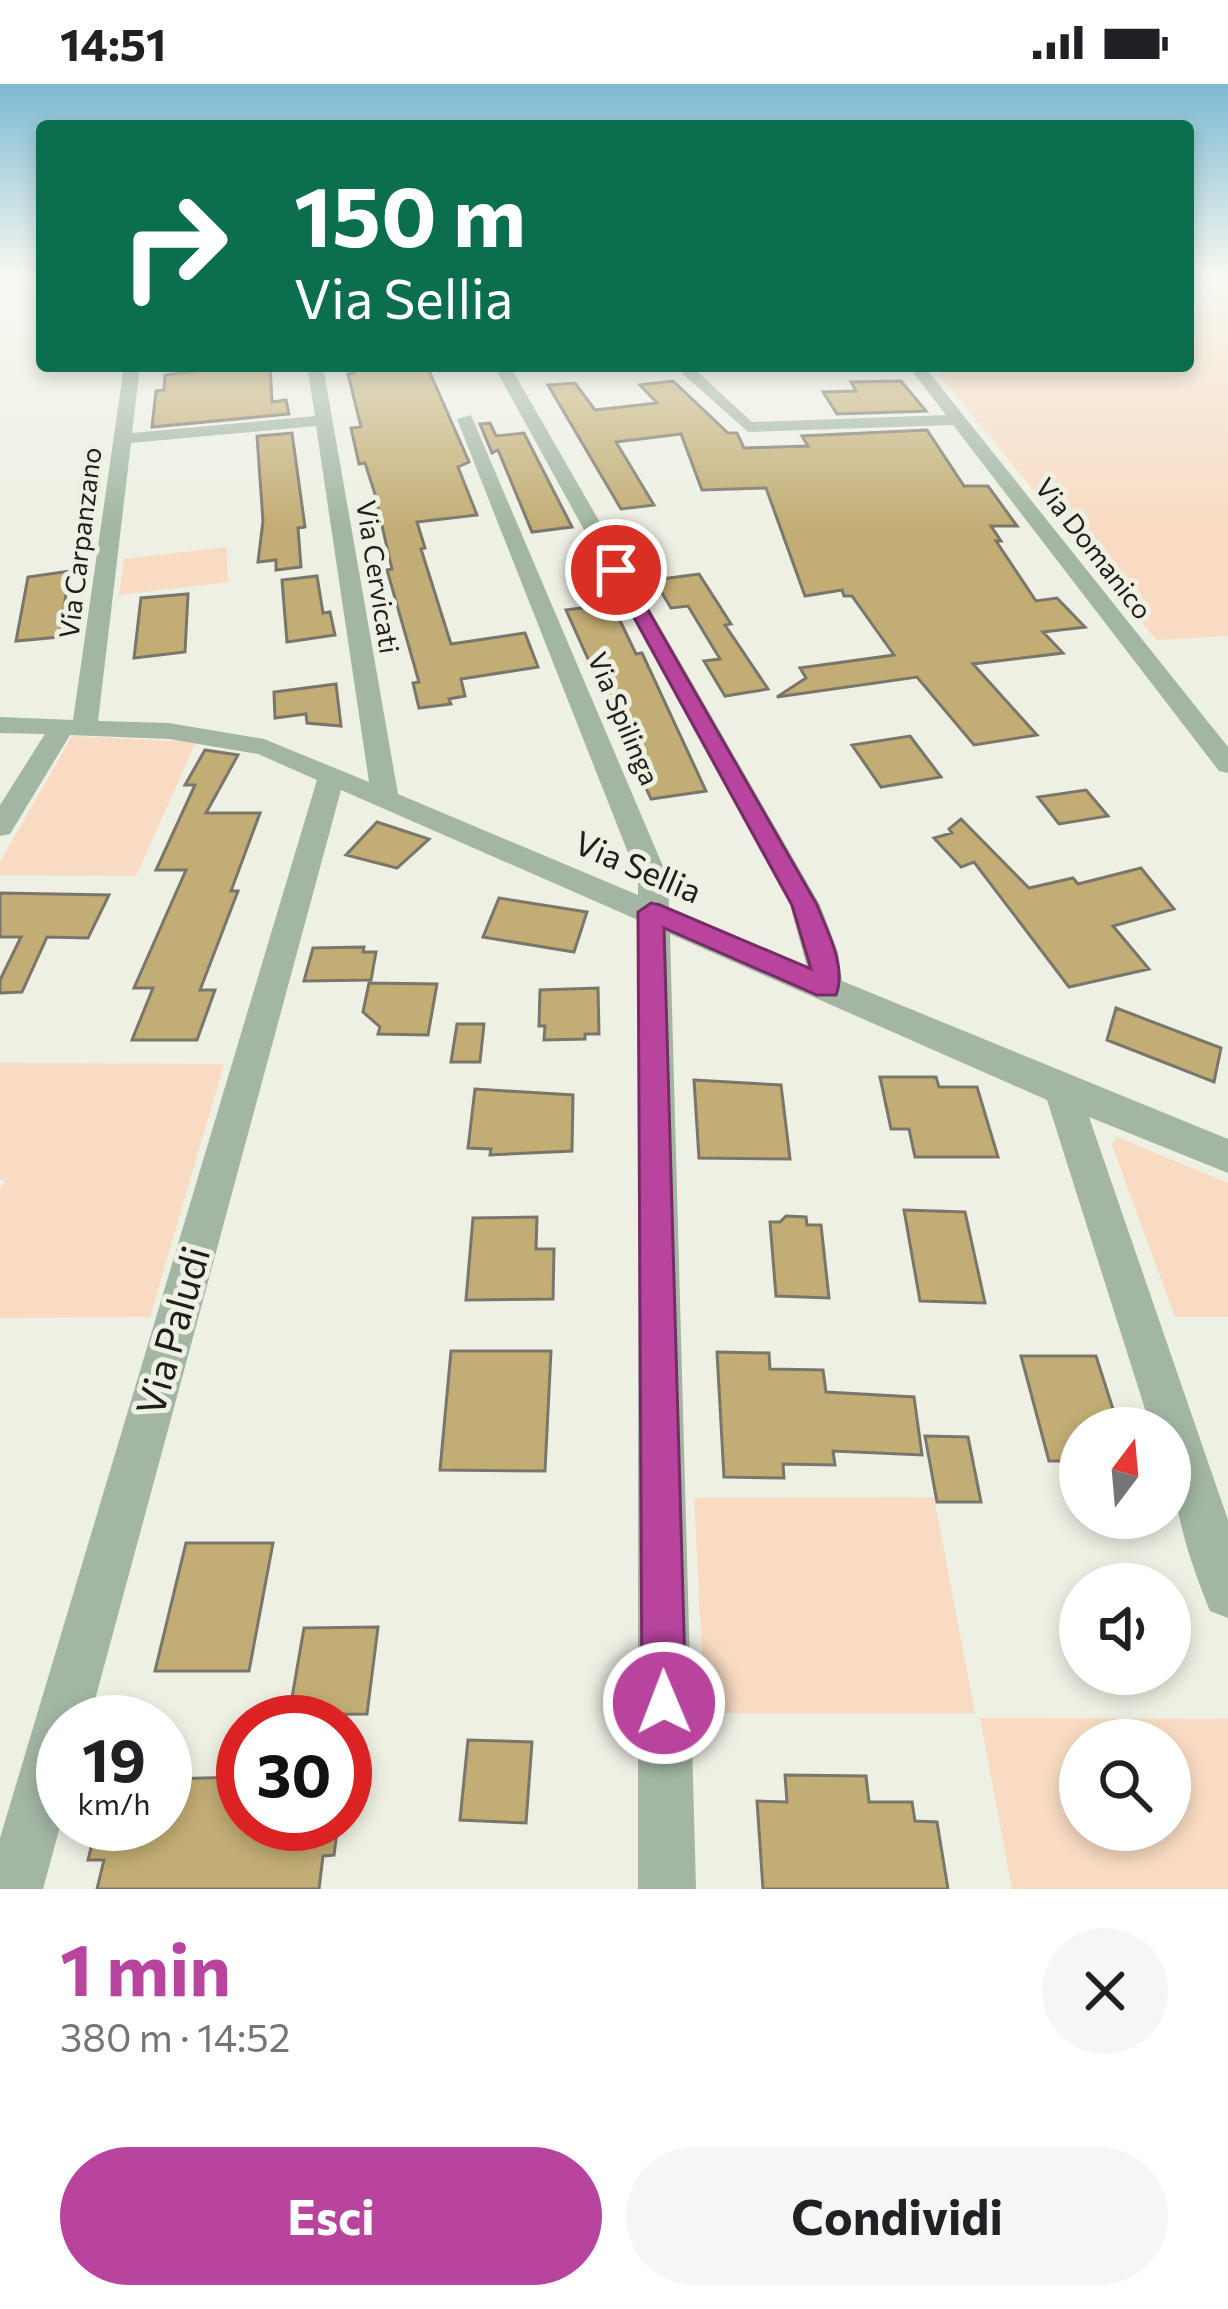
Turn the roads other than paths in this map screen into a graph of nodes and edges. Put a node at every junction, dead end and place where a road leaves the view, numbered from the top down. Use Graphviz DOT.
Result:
graph roads {
  1 [pos="131,372"];
  2 [pos="316,372"];
  3 [pos="505,372"];
  4 [pos="688,372"];
  5 [pos="921,372"];
  6 [pos="465,419"];
  7 [pos="958,419"];
  8 [pos="324,420"];
  9 [pos="121,440"];
  10 [pos="0,725"];
  11 [pos="74,726"];
  12 [pos="1228,766"];
  13 [pos="332,773"];
  14 [pos="386,796"];
  15 [pos="0,827"];
  16 [pos="651,912"];
  17 [pos="826,987"];
  18 [pos="1062,1090"];
  19 [pos="1228,1156"];
  20 [pos="1228,1593"];
  21 [pos="14,1889"];
  22 [pos="667,1889"];
  1 -- 9 [label="street, Via Carpanzano"];
  2 -- 8 [label="street, Via Cervicati"];
  3 -- 17 [label="street"];
  4 -- 7 [label="street"];
  5 -- 7 [label="street, Via Domanico"];
  6 -- 16 [label="street, Via Spilinga"];
  7 -- 12 [label="street, Via Domanico"];
  8 -- 9 [label="street"];
  8 -- 14 [label="street, Via Cervicati"];
  9 -- 11 [label="street, Via Carpanzano"];
  10 -- 11 [label="street, Via Sellia"];
  11 -- 13 [label="street, Via Sellia"];
  11 -- 15 [label="street"];
  13 -- 14 [label="street, Via Sellia"];
  13 -- 21 [label="street, Via Paludi"];
  14 -- 16 [label="street, Via Sellia"];
  16 -- 17 [label="street, Via Sellia"];
  16 -- 22 [label="street, Via Spilinga"];
  17 -- 18 [label="street, Via Sellia"];
  18 -- 19 [label="street, Via Sellia"];
  18 -- 20 [label="street"];
}
